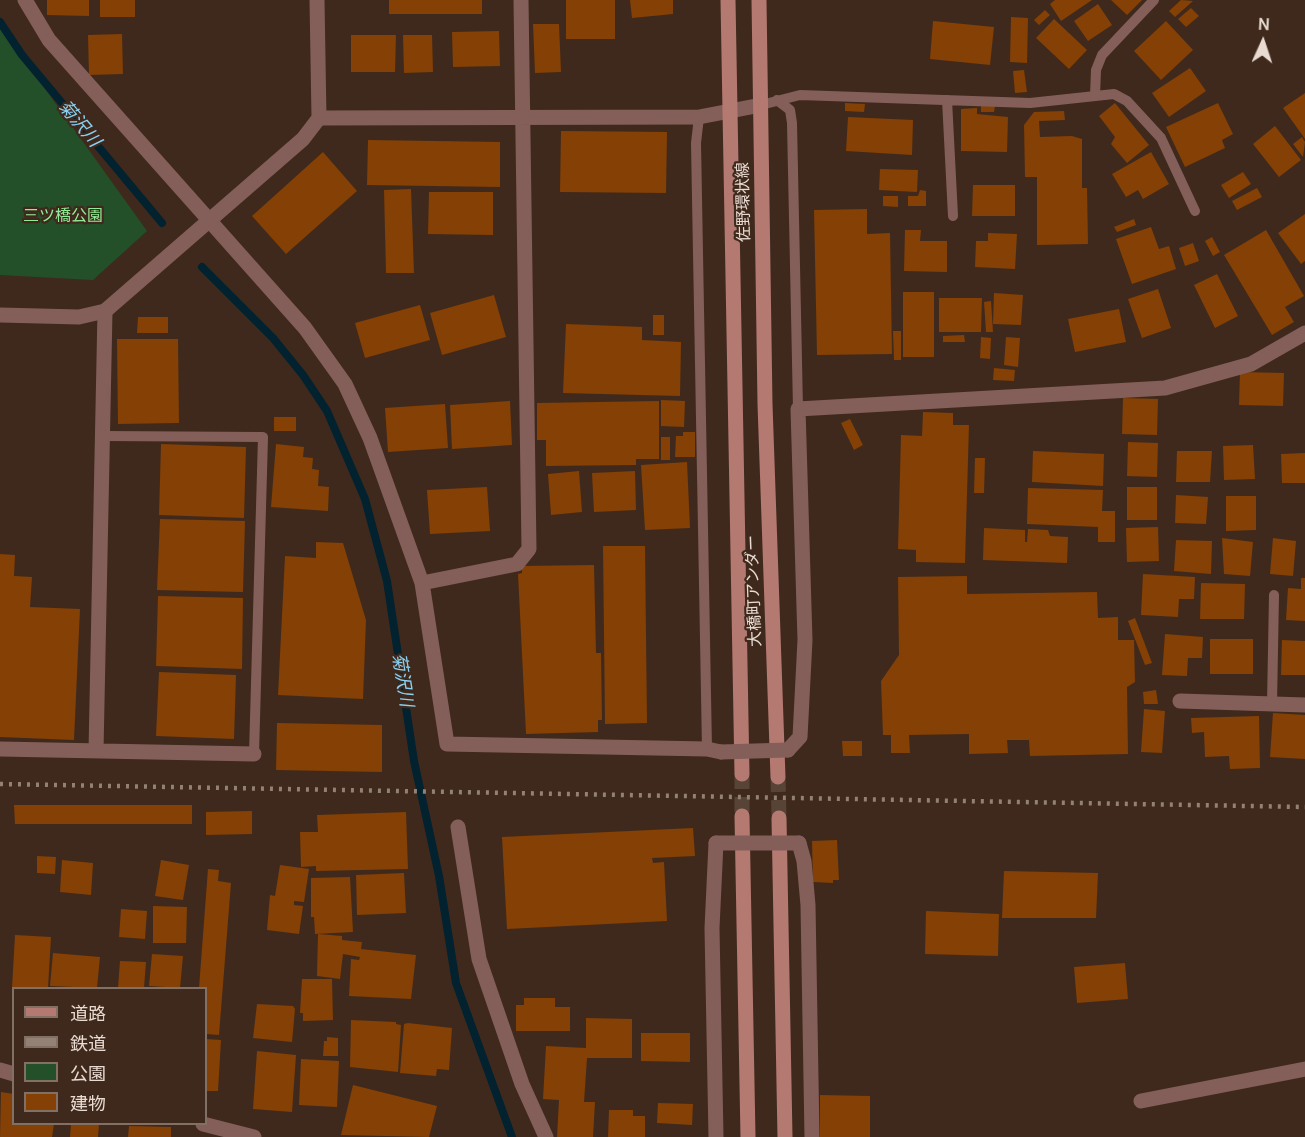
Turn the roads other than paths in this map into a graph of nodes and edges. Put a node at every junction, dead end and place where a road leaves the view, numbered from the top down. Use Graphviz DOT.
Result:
graph roads {
  1 [pos="25,0"];
  2 [pos="317,0"];
  3 [pos="521,0"];
  4 [pos="728,0"];
  5 [pos="759,0"];
  6 [pos="1154,0"];
  7 [pos="1095,96"];
  8 [pos="777,100"];
  9 [pos="947,100"];
  10 [pos="761,105"];
  11 [pos="731,110"];
  12 [pos="699,117"];
  13 [pos="319,118"];
  14 [pos="524,119"];
  15 [pos="1195,211"];
  16 [pos="952,216"];
  17 [pos="209,222"];
  18 [pos="105,311"];
  19 [pos="0,315"];
  20 [pos="1305,333"];
  21 [pos="735,402"];
  22 [pos="765,404"];
  23 [pos="798,409"];
  24 [pos="104,435"];
  25 [pos="422,583"];
  26 [pos="1274,595"];
  27 [pos="1180,701"];
  28 [pos="1272,704"];
  29 [pos="1305,705"];
  30 [pos="0,749"];
  31 [pos="714,750"];
  32 [pos="96,751"];
  33 [pos="254,754"];
  34 [pos="741,774"];
  35 [pos="778,777"];
  36 [pos="742,816"];
  37 [pos="779,818"];
  38 [pos="458,827"];
  39 [pos="1305,1069"];
  40 [pos="1141,1101"];
  41 [pos="207,1125"];
  42 [pos="254,1137"];
  43 [pos="546,1137"];
  44 [pos="716,1137"];
  45 [pos="748,1137"];
  46 [pos="785,1137"];
  47 [pos="812,1137"];
  1 -- 17 [label="street"];
  2 -- 13 [label="street"];
  3 -- 14 [label="street"];
  4 -- 11 [label="main road, 佐野環状線"];
  5 -- 10 [label="main road, 佐野環状線"];
  6 -- 7 [label="lane"];
  7 -- 9 [label="lane"];
  7 -- 15 [label="lane"];
  8 -- 9 [label="lane"];
  8 -- 10 [label="lane"];
  8 -- 23 [label="lane"];
  9 -- 16 [label="lane"];
  10 -- 11 [label="street"];
  10 -- 22 [label="main road, 佐野環状線"];
  11 -- 12 [label="street"];
  11 -- 21 [label="main road, 佐野環状線"];
  12 -- 14 [label="street"];
  12 -- 31 [label="lane"];
  13 -- 14 [label="street"];
  13 -- 17 [label="street"];
  14 -- 25 [label="street"];
  17 -- 18 [label="street"];
  17 -- 25 [label="street"];
  18 -- 19 [label="street"];
  18 -- 24 [label="street"];
  20 -- 23 [label="street"];
  21 -- 34 [label="main road, 大橋町アンダー"];
  22 -- 35 [label="main road, 大橋町アンダー"];
  23 -- 31 [label="street, bridge"];
  24 -- 32 [label="street"];
  24 -- 33 [label="lane"];
  25 -- 31 [label="street"];
  26 -- 28 [label="lane"];
  27 -- 28 [label="street"];
  28 -- 29 [label="street"];
  30 -- 32 [label="street"];
  32 -- 33 [label="street"];
  36 -- 45 [label="main road"];
  37 -- 46 [label="main road"];
  38 -- 43 [label="street"];
  39 -- 40 [label="street"];
  41 -- 42 [label="street"];
  44 -- 47 [label="street, bridge"];
}
